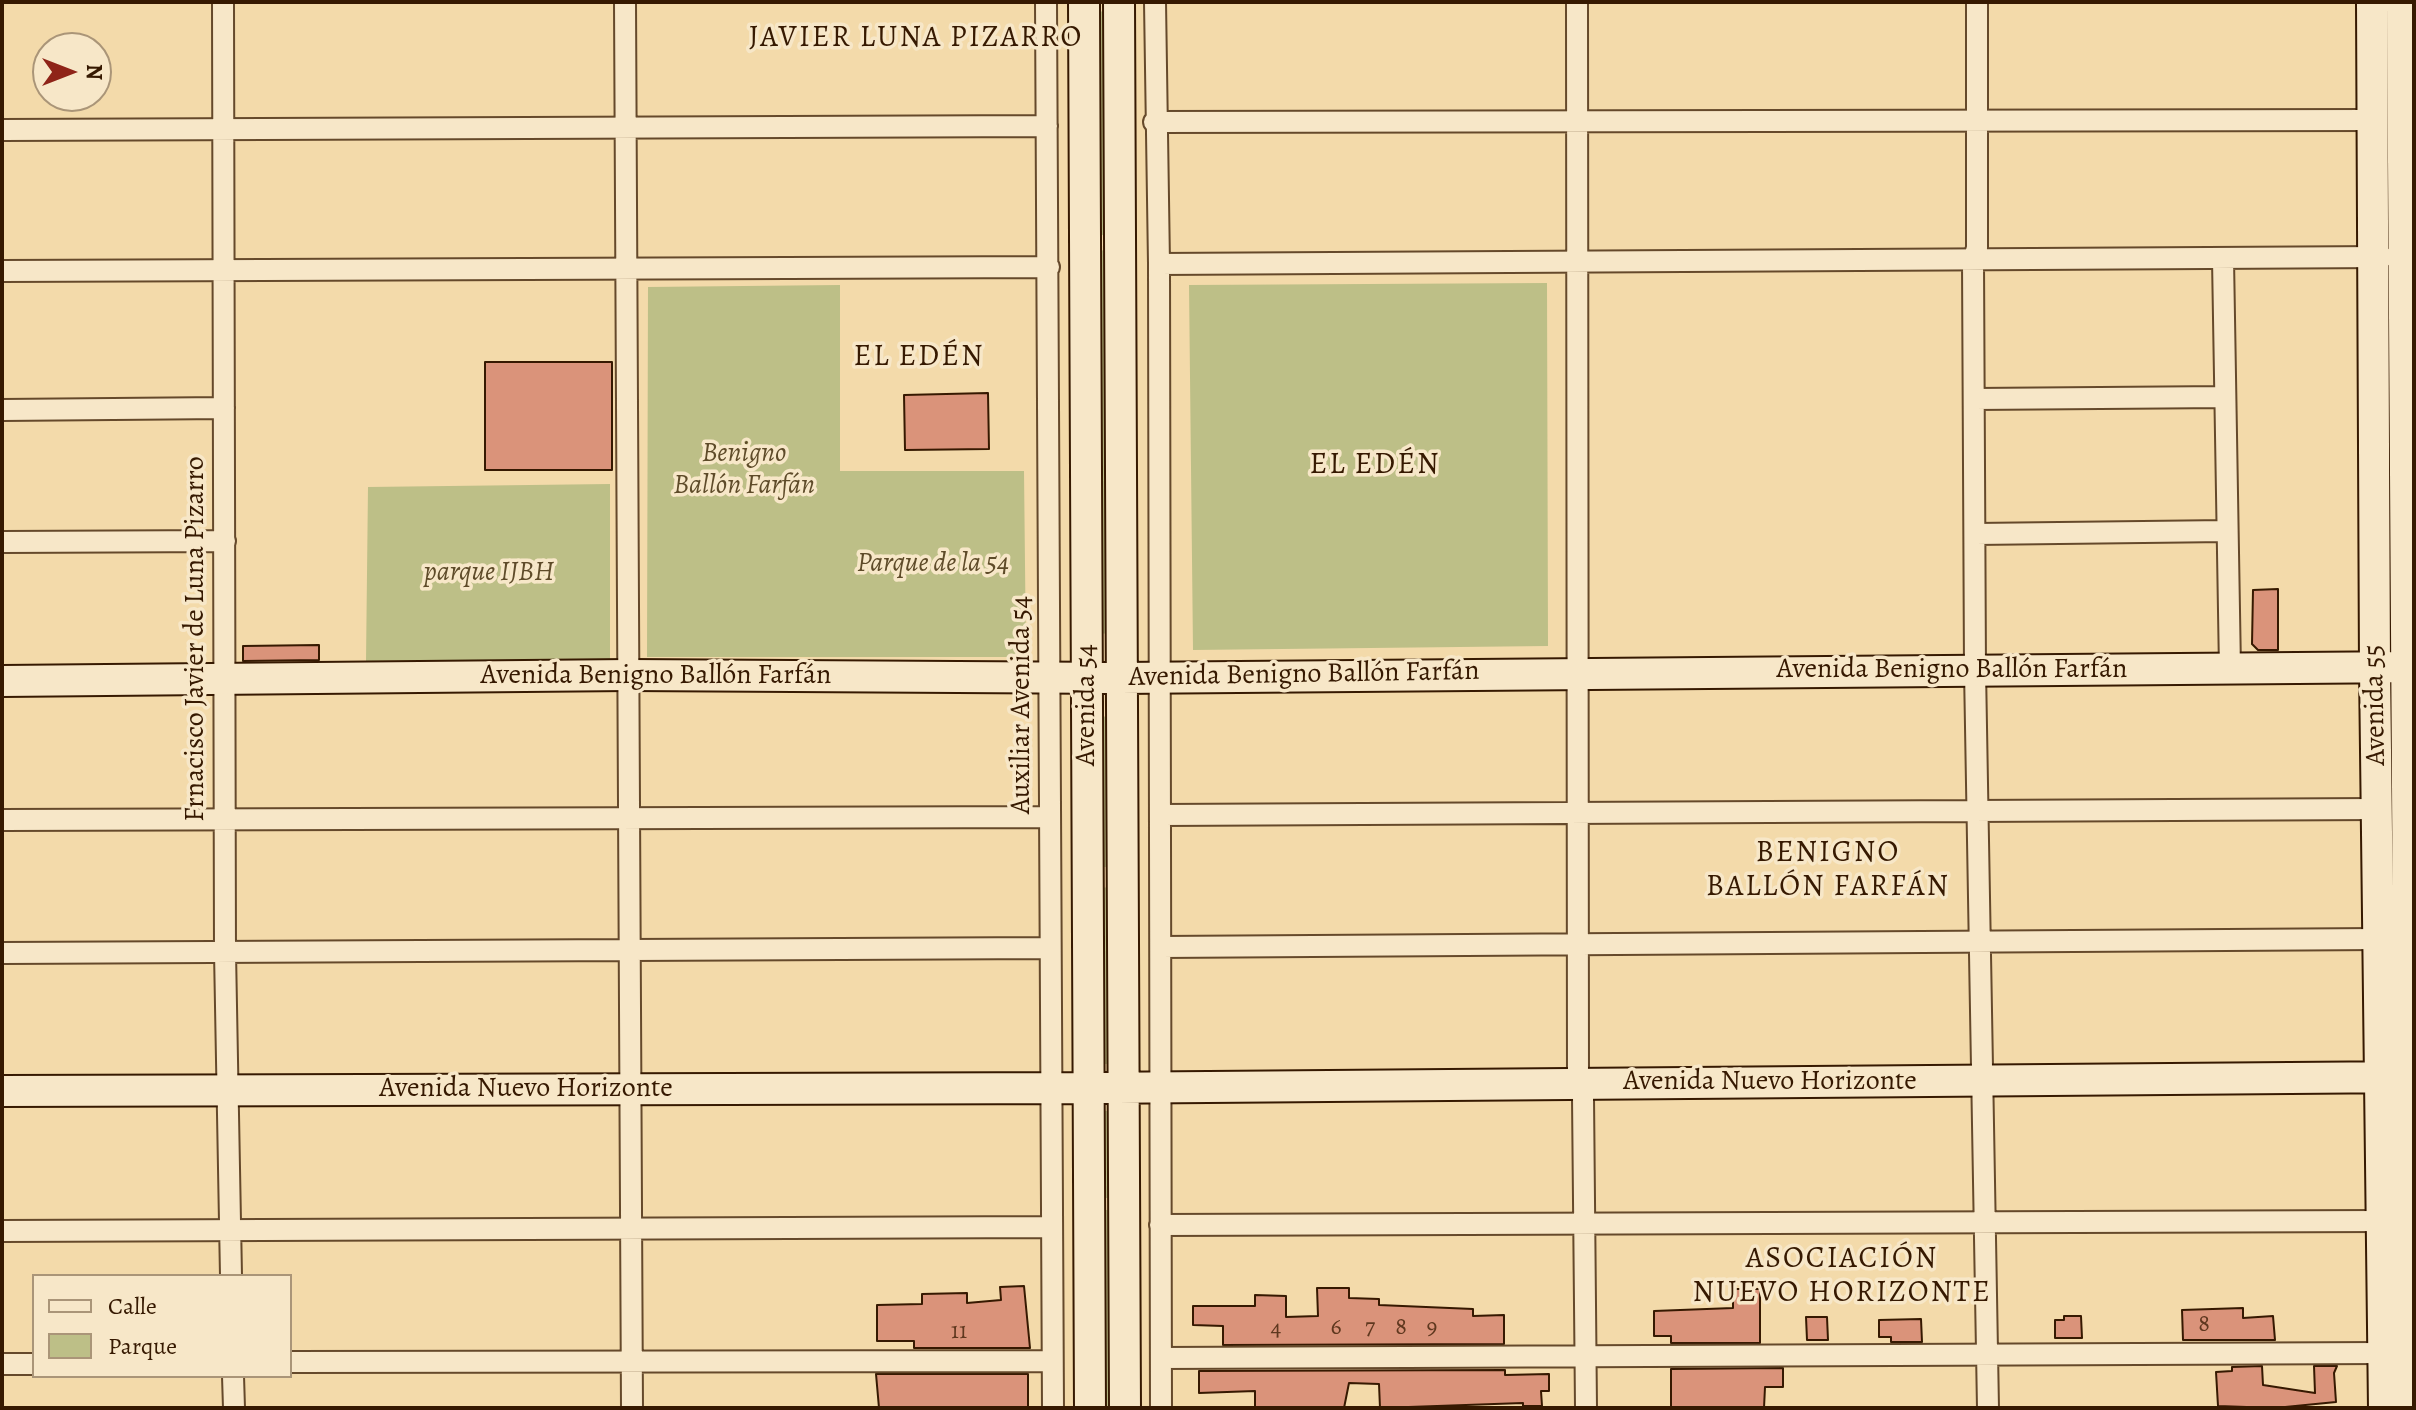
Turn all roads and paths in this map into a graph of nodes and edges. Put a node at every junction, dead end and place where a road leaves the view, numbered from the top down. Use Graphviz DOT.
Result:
graph roads {
  1 [pos="223,2"];
  2 [pos="625,2"];
  3 [pos="1046,2"];
  4 [pos="1084,2"];
  5 [pos="1155,2"];
  6 [pos="1577,2"];
  7 [pos="1977,2"];
  8 [pos="2372,2"];
  9 [pos="2402,2"];
  10 [pos="1123,3"];
  11 [pos="1977,120"];
  12 [pos="2374,120"];
  13 [pos="1154,122"];
  14 [pos="1578,122"];
  15 [pos="1047,126"];
  16 [pos="2,130"];
  17 [pos="225,130"];
  18 [pos="626,130"];
  19 [pos="2408,136"];
  20 [pos="2387,257"];
  21 [pos="2223,259"];
  22 [pos="1973,261"];
  23 [pos="1577,262"];
  24 [pos="1159,264"];
  25 [pos="1049,267"];
  26 [pos="628,268"];
  27 [pos="224,270"];
  28 [pos="2,271"];
  29 [pos="2408,297"];
  30 [pos="2225,397"];
  31 [pos="1975,399"];
  32 [pos="224,408"];
  33 [pos="2,410"];
  34 [pos="2409,461"];
  35 [pos="2226,531"];
  36 [pos="1976,534"];
  37 [pos="225,541"];
  38 [pos="2,542"];
  39 [pos="2410,668"];
  40 [pos="2230,669"];
  41 [pos="2375,669"];
  42 [pos="1975,670"];
  43 [pos="1577,672"];
  44 [pos="629,675"];
  45 [pos="1161,677"];
  46 [pos="226,678"];
  47 [pos="1050,678"];
  48 [pos="1087,678"];
  49 [pos="1121,678"];
  50 [pos="2,681"];
  51 [pos="2377,809"];
  52 [pos="1978,810"];
  53 [pos="1579,813"];
  54 [pos="1161,815"];
  55 [pos="630,817"];
  56 [pos="1050,817"];
  57 [pos="224,819"];
  58 [pos="2,820"];
  59 [pos="2378,939"];
  60 [pos="1979,941"];
  61 [pos="1578,942"];
  62 [pos="1161,947"];
  63 [pos="1050,948"];
  64 [pos="628,950"];
  65 [pos="225,952"];
  66 [pos="2,953"];
  67 [pos="2412,1077"];
  68 [pos="2380,1078"];
  69 [pos="1982,1080"];
  70 [pos="1578,1083"];
  71 [pos="1050,1086"];
  72 [pos="1161,1086"];
  73 [pos="1122,1087"];
  74 [pos="630,1088"];
  75 [pos="1088,1088"];
  76 [pos="226,1090"];
  77 [pos="2,1091"];
  78 [pos="1986,1221"];
  79 [pos="2381,1221"];
  80 [pos="1585,1224"];
  81 [pos="1160,1225"];
  82 [pos="1051,1227"];
  83 [pos="630,1229"];
  84 [pos="2,1231"];
  85 [pos="230,1231"];
  86 [pos="231,1274"];
  87 [pos="2383,1353"];
  88 [pos="1987,1356"];
  89 [pos="1585,1357"];
  90 [pos="1161,1358"];
  91 [pos="631,1360"];
  92 [pos="1052,1361"];
  93 [pos="292,1362"];
  94 [pos="2,1364"];
  95 [pos="32,1364"];
  96 [pos="233,1378"];
  97 [pos="234,1408"];
  98 [pos="632,1408"];
  99 [pos="1053,1408"];
  100 [pos="1090,1408"];
  101 [pos="1125,1408"];
  102 [pos="1161,1408"];
  103 [pos="1586,1408"];
  104 [pos="1988,1408"];
  105 [pos="2384,1408"];
  106 [pos="2411,1408"];
  1 -- 17 [label="street, Frnacisco Javier de Luna Pizarro"];
  2 -- 18 [label="street"];
  3 -- 15 [label="street, Auxiliar Avenida 54"];
  4 -- 48 [label="street, Avenida 54"];
  5 -- 13 [label="street"];
  6 -- 14 [label="street"];
  7 -- 11 [label="street"];
  8 -- 12 [label="street, Avenida 55"];
  9 -- 19 [label="street, Avenida 55"];
  10 -- 49 [label="street, Avenida 54"];
  11 -- 12 [label="street"];
  11 -- 14 [label="street"];
  11 -- 22 [label="street"];
  12 -- 20 [label="street, Avenida 55"];
  13 -- 14 [label="street"];
  13 -- 24 [label="street"];
  14 -- 23 [label="street"];
  15 -- 18 [label="street"];
  15 -- 25 [label="street, Auxiliar Avenida 54"];
  16 -- 17 [label="street"];
  17 -- 18 [label="street"];
  17 -- 27 [label="street, Frnacisco Javier de Luna Pizarro"];
  18 -- 26 [label="street"];
  19 -- 20 [label="street, Avenida 55"];
  20 -- 21 [label="street"];
  20 -- 29 [label="street, Avenida 55"];
  20 -- 41 [label="street, Avenida 55"];
  21 -- 22 [label="street"];
  21 -- 30 [label="street"];
  22 -- 23 [label="street"];
  22 -- 31 [label="street"];
  23 -- 24 [label="street"];
  23 -- 43 [label="street"];
  24 -- 45 [label="street"];
  25 -- 26 [label="street"];
  25 -- 47 [label="street, Auxiliar Avenida 54"];
  26 -- 27 [label="street"];
  26 -- 44 [label="street"];
  27 -- 28 [label="street"];
  27 -- 32 [label="street, Frnacisco Javier de Luna Pizarro"];
  29 -- 34 [label="street, Avenida 55"];
  30 -- 31 [label="street"];
  30 -- 35 [label="street"];
  31 -- 36 [label="street"];
  32 -- 33 [label="street"];
  32 -- 37 [label="street, Frnacisco Javier de Luna Pizarro"];
  34 -- 39 [label="street, Avenida 55"];
  35 -- 36 [label="street"];
  35 -- 40 [label="street"];
  36 -- 42 [label="street"];
  37 -- 38 [label="street"];
  37 -- 46 [label="street, Frnacisco Javier de Luna Pizarro"];
  39 -- 41 [label="street, Avenida Benigno Ballón Farfán"];
  39 -- 67 [label="street, Avenida 55"];
  40 -- 41 [label="street, Avenida Benigno Ballón Farfán"];
  40 -- 42 [label="street, Avenida Benigno Ballón Farfán"];
  41 -- 51 [label="street, Avenida 55"];
  42 -- 43 [label="street, Avenida Benigno Ballón Farfán"];
  42 -- 52 [label="street"];
  43 -- 45 [label="street, Avenida Benigno Ballón Farfán"];
  43 -- 53 [label="street"];
  44 -- 46 [label="street, Avenida Benigno Ballón Farfán"];
  44 -- 47 [label="street, Avenida Benigno Ballón Farfán"];
  44 -- 55 [label="street"];
  45 -- 49 [label="street, Avenida Benigno Ballón Farfán"];
  45 -- 54 [label="street"];
  46 -- 50 [label="street, Avenida Benigno Ballón Farfán"];
  46 -- 57 [label="street, Frnacisco Javier de Luna Pizarro"];
  47 -- 48 [label="street, Avenida Benigno Ballón Farfán"];
  47 -- 56 [label="street, Auxiliar Avenida 54"];
  48 -- 49 [label="street, Avenida Benigno Ballón Farfán"];
  48 -- 75 [label="street, Avenida 54"];
  49 -- 73 [label="street, Avenida 54"];
  51 -- 52 [label="street"];
  51 -- 59 [label="street, Avenida 55"];
  52 -- 53 [label="street"];
  52 -- 60 [label="street"];
  53 -- 54 [label="street"];
  53 -- 61 [label="street"];
  54 -- 62 [label="street"];
  55 -- 56 [label="street"];
  55 -- 57 [label="street"];
  55 -- 64 [label="street"];
  56 -- 63 [label="street, Auxiliar Avenida 54"];
  57 -- 58 [label="street"];
  57 -- 65 [label="street, Frnacisco Javier de Luna Pizarro"];
  59 -- 60 [label="street"];
  59 -- 68 [label="street, Avenida 55"];
  60 -- 61 [label="street"];
  60 -- 69 [label="street"];
  61 -- 62 [label="street"];
  61 -- 70 [label="street"];
  62 -- 72 [label="street"];
  63 -- 64 [label="street"];
  63 -- 71 [label="street, Auxiliar Avenida 54"];
  64 -- 65 [label="street"];
  64 -- 74 [label="street"];
  65 -- 66 [label="street"];
  65 -- 76 [label="street, Frnacisco Javier de Luna Pizarro"];
  67 -- 68 [label="street, Avenida Nuevo Horizonte"];
  67 -- 106 [label="street, Avenida 55"];
  68 -- 69 [label="street, Avenida Nuevo Horizonte"];
  68 -- 79 [label="street, Avenida 55"];
  69 -- 70 [label="street, Avenida Nuevo Horizonte"];
  69 -- 78 [label="street"];
  70 -- 72 [label="street, Avenida Nuevo Horizonte"];
  70 -- 80 [label="street"];
  71 -- 74 [label="street, Avenida Nuevo Horizonte"];
  71 -- 75 [label="street, Avenida Nuevo Horizonte"];
  71 -- 82 [label="street, Auxiliar Avenida 54"];
  72 -- 73 [label="street, Avenida Nuevo Horizonte"];
  72 -- 81 [label="street"];
  73 -- 75 [label="street, Avenida Nuevo Horizonte"];
  73 -- 101 [label="street, Avenida 54"];
  74 -- 76 [label="street, Avenida Nuevo Horizonte"];
  74 -- 83 [label="street"];
  75 -- 100 [label="street, Avenida 54"];
  76 -- 77 [label="street, Avenida Nuevo Horizonte"];
  76 -- 85 [label="street, Frnacisco Javier de Luna Pizarro"];
  78 -- 79 [label="street"];
  78 -- 80 [label="street"];
  78 -- 88 [label="street"];
  79 -- 87 [label="street, Avenida 55"];
  80 -- 81 [label="street"];
  80 -- 89 [label="street"];
  81 -- 90 [label="street"];
  82 -- 83 [label="street"];
  82 -- 92 [label="street, Auxiliar Avenida 54"];
  83 -- 85 [label="street"];
  83 -- 91 [label="street"];
  84 -- 85 [label="street"];
  85 -- 86 [label="street, Frnacisco Javier de Luna Pizarro"];
  87 -- 88 [label="street"];
  87 -- 105 [label="street, Avenida 55"];
  88 -- 89 [label="street"];
  88 -- 104 [label="street"];
  89 -- 90 [label="street"];
  89 -- 103 [label="street"];
  90 -- 102 [label="street"];
  91 -- 92 [label="street"];
  91 -- 93 [label="street"];
  91 -- 98 [label="street"];
  92 -- 99 [label="street, Auxiliar Avenida 54"];
  94 -- 95 [label="street"];
  96 -- 97 [label="street"];
}
